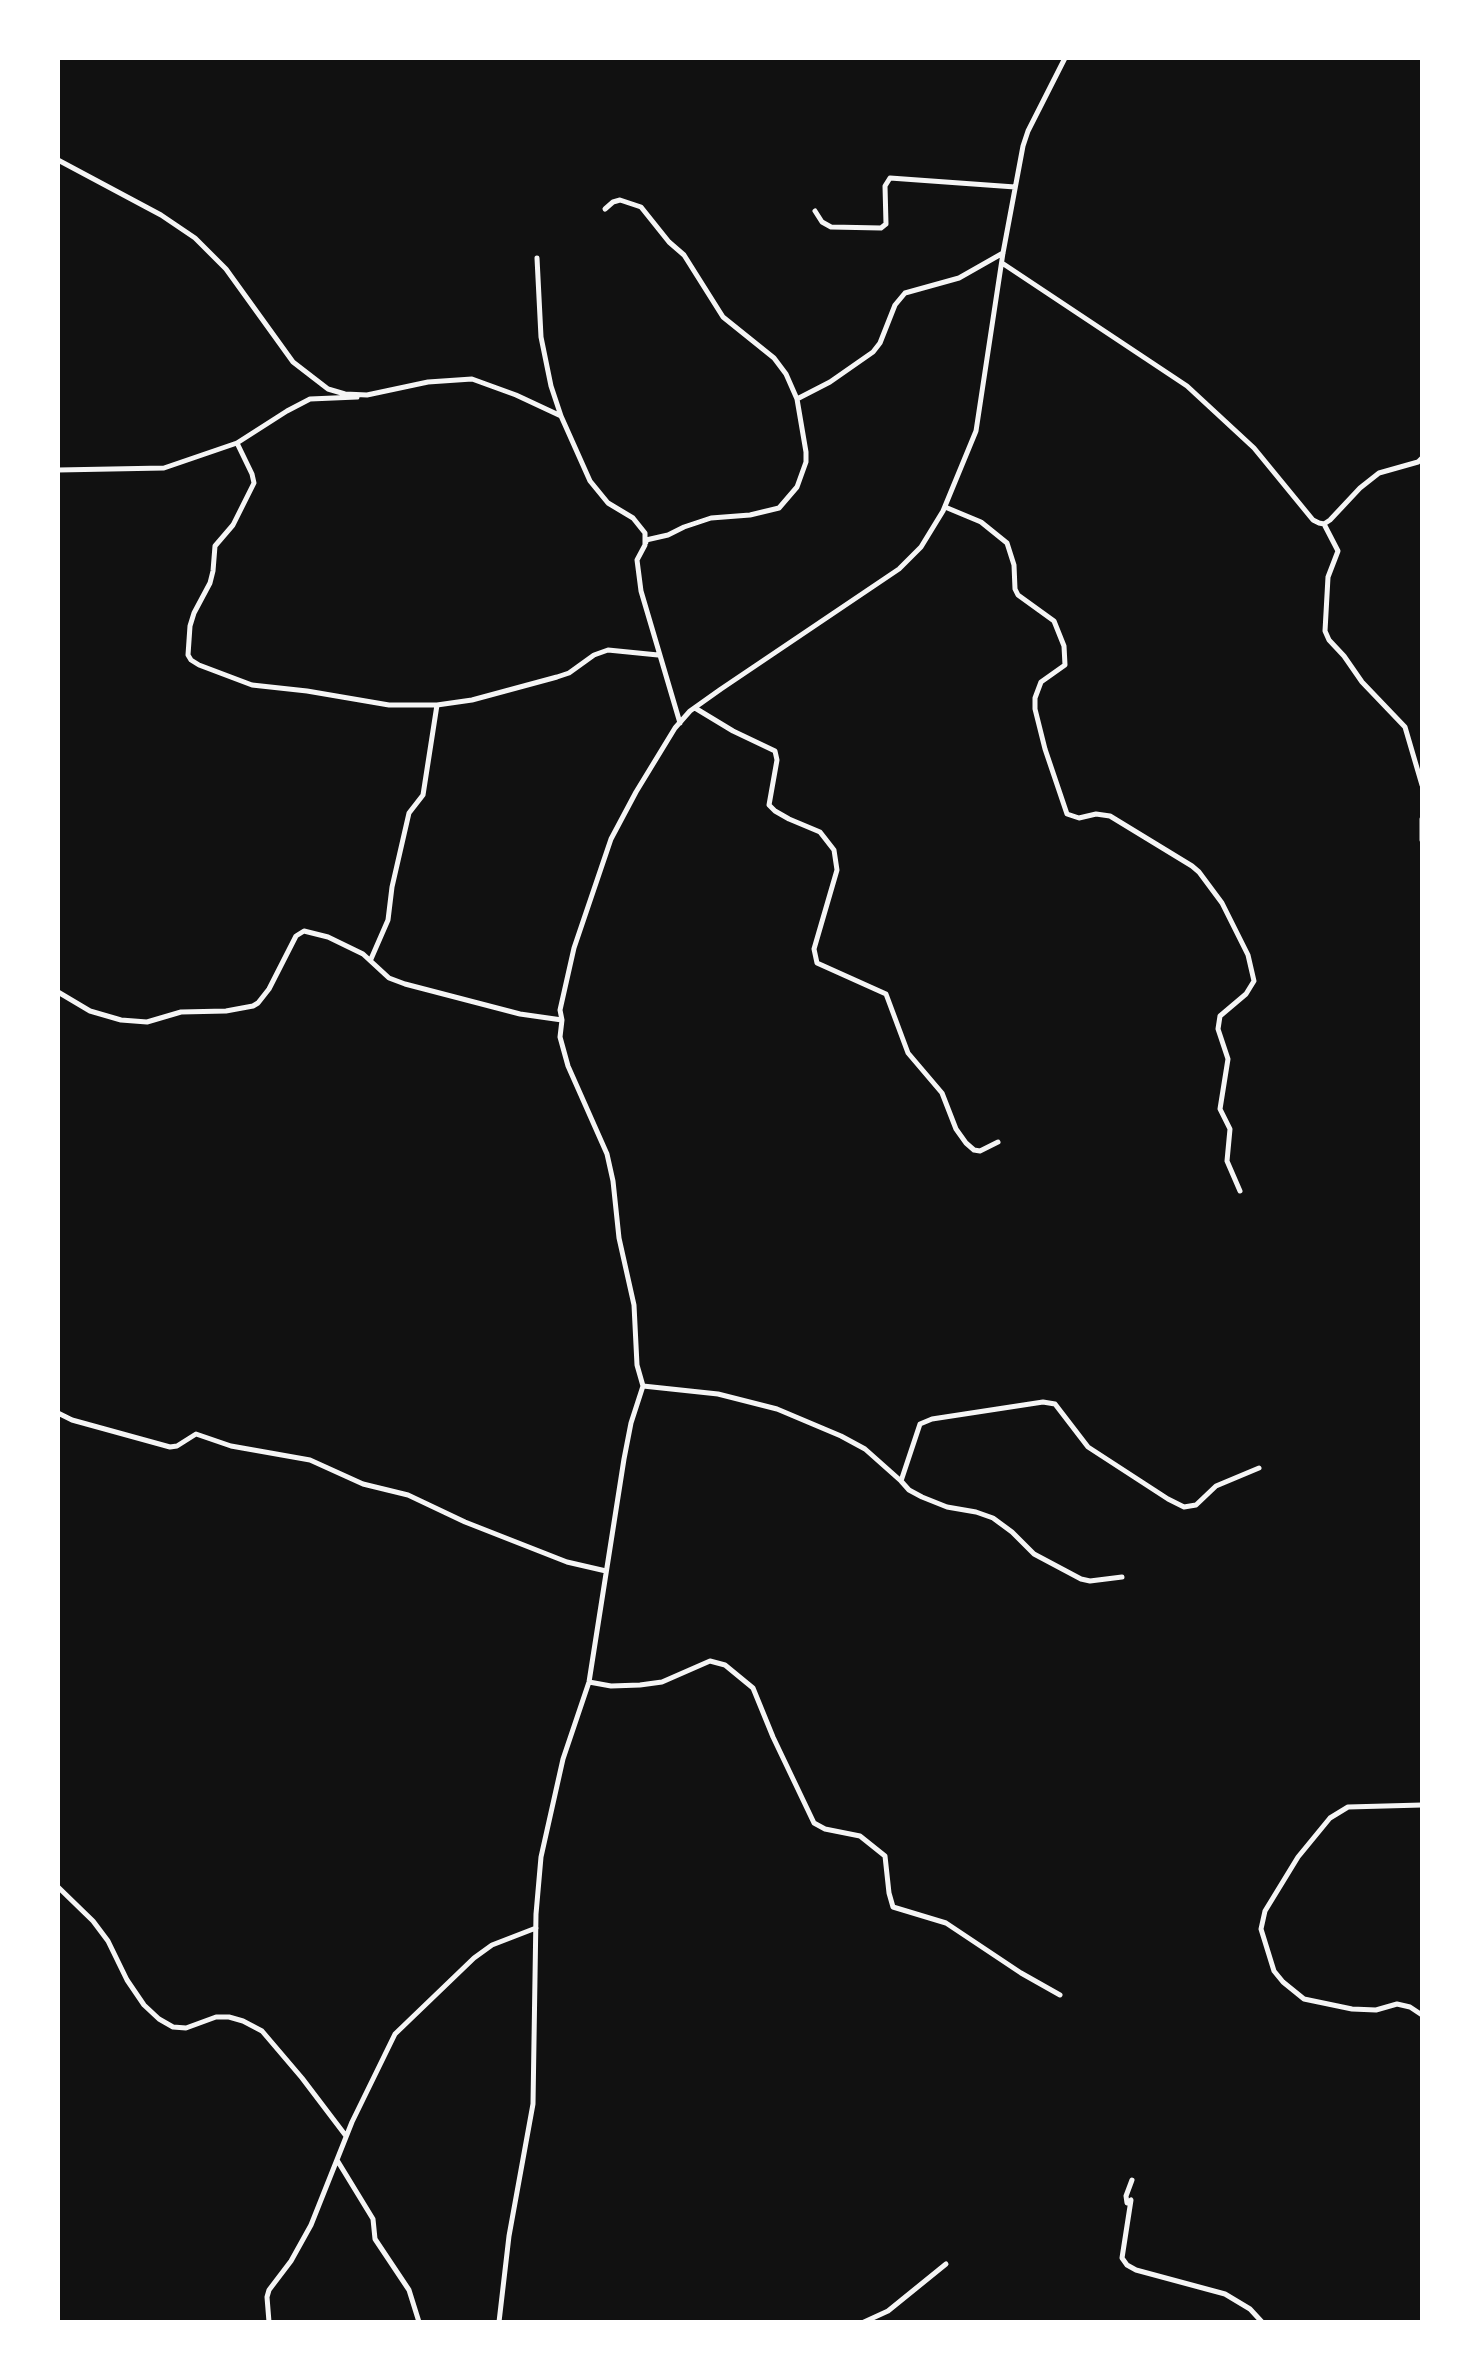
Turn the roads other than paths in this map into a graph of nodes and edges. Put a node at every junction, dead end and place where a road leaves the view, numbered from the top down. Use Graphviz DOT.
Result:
graph roads {
  1 [pos="1065,58"];
  2 [pos="58,160"];
  3 [pos="1015,187"];
  4 [pos="605,209"];
  5 [pos="815,211"];
  6 [pos="1003,253"];
  7 [pos="537,258"];
  8 [pos="1002,263"];
  9 [pos="367,395"];
  10 [pos="797,399"];
  11 [pos="561,416"];
  12 [pos="237,443"];
  13 [pos="1422,458"];
  14 [pos="58,470"];
  15 [pos="945,507"];
  16 [pos="1324,524"];
  17 [pos="645,545"];
  18 [pos="658,654"];
  19 [pos="437,705"];
  20 [pos="695,708"];
  21 [pos="680,723"];
  22 [pos="1422,785"];
  23 [pos="1422,819"];
  24 [pos="1422,840"];
  25 [pos="371,959"];
  26 [pos="58,992"];
  27 [pos="562,1020"];
  28 [pos="998,1142"];
  29 [pos="1240,1192"];
  30 [pos="643,1386"];
  31 [pos="58,1413"];
  32 [pos="1259,1468"];
  33 [pos="901,1481"];
  34 [pos="606,1571"];
  35 [pos="1122,1577"];
  36 [pos="589,1682"];
  37 [pos="1422,1805"];
  38 [pos="58,1887"];
  39 [pos="536,1928"];
  40 [pos="1060,1994"];
  41 [pos="1422,2015"];
  42 [pos="346,2136"];
  43 [pos="337,2160"];
  44 [pos="1132,2180"];
  45 [pos="946,2264"];
  46 [pos="269,2322"];
  47 [pos="419,2322"];
  48 [pos="499,2322"];
  49 [pos="864,2322"];
  50 [pos="1262,2322"];
  1 -- 3 [label="street"];
  2 -- 9 [label="street"];
  3 -- 5 [label="street"];
  3 -- 6 [label="street"];
  4 -- 10 [label="street"];
  6 -- 8 [label="street"];
  6 -- 10 [label="street"];
  7 -- 11 [label="street"];
  8 -- 15 [label="street"];
  8 -- 16 [label="street"];
  9 -- 11 [label="street"];
  9 -- 12 [label="street"];
  10 -- 17 [label="street"];
  11 -- 17 [label="street"];
  12 -- 14 [label="street"];
  12 -- 19 [label="street"];
  13 -- 16 [label="street"];
  15 -- 20 [label="street"];
  15 -- 29 [label="street"];
  16 -- 22 [label="street"];
  17 -- 18 [label="street"];
  18 -- 19 [label="street"];
  18 -- 21 [label="street"];
  19 -- 25 [label="street"];
  20 -- 21 [label="street"];
  20 -- 28 [label="street"];
  21 -- 27 [label="street"];
  23 -- 24 [label="street"];
  25 -- 26 [label="street"];
  25 -- 27 [label="street"];
  27 -- 30 [label="street"];
  30 -- 33 [label="street"];
  30 -- 34 [label="street"];
  31 -- 34 [label="street"];
  32 -- 33 [label="street"];
  33 -- 35 [label="street"];
  34 -- 36 [label="street"];
  36 -- 39 [label="street"];
  36 -- 40 [label="street"];
  37 -- 41 [label="street"];
  38 -- 42 [label="street"];
  39 -- 42 [label="street"];
  39 -- 48 [label="street"];
  42 -- 43 [label="street"];
  43 -- 46 [label="street"];
  43 -- 47 [label="street"];
  44 -- 50 [label="street"];
  45 -- 49 [label="street"];
}
